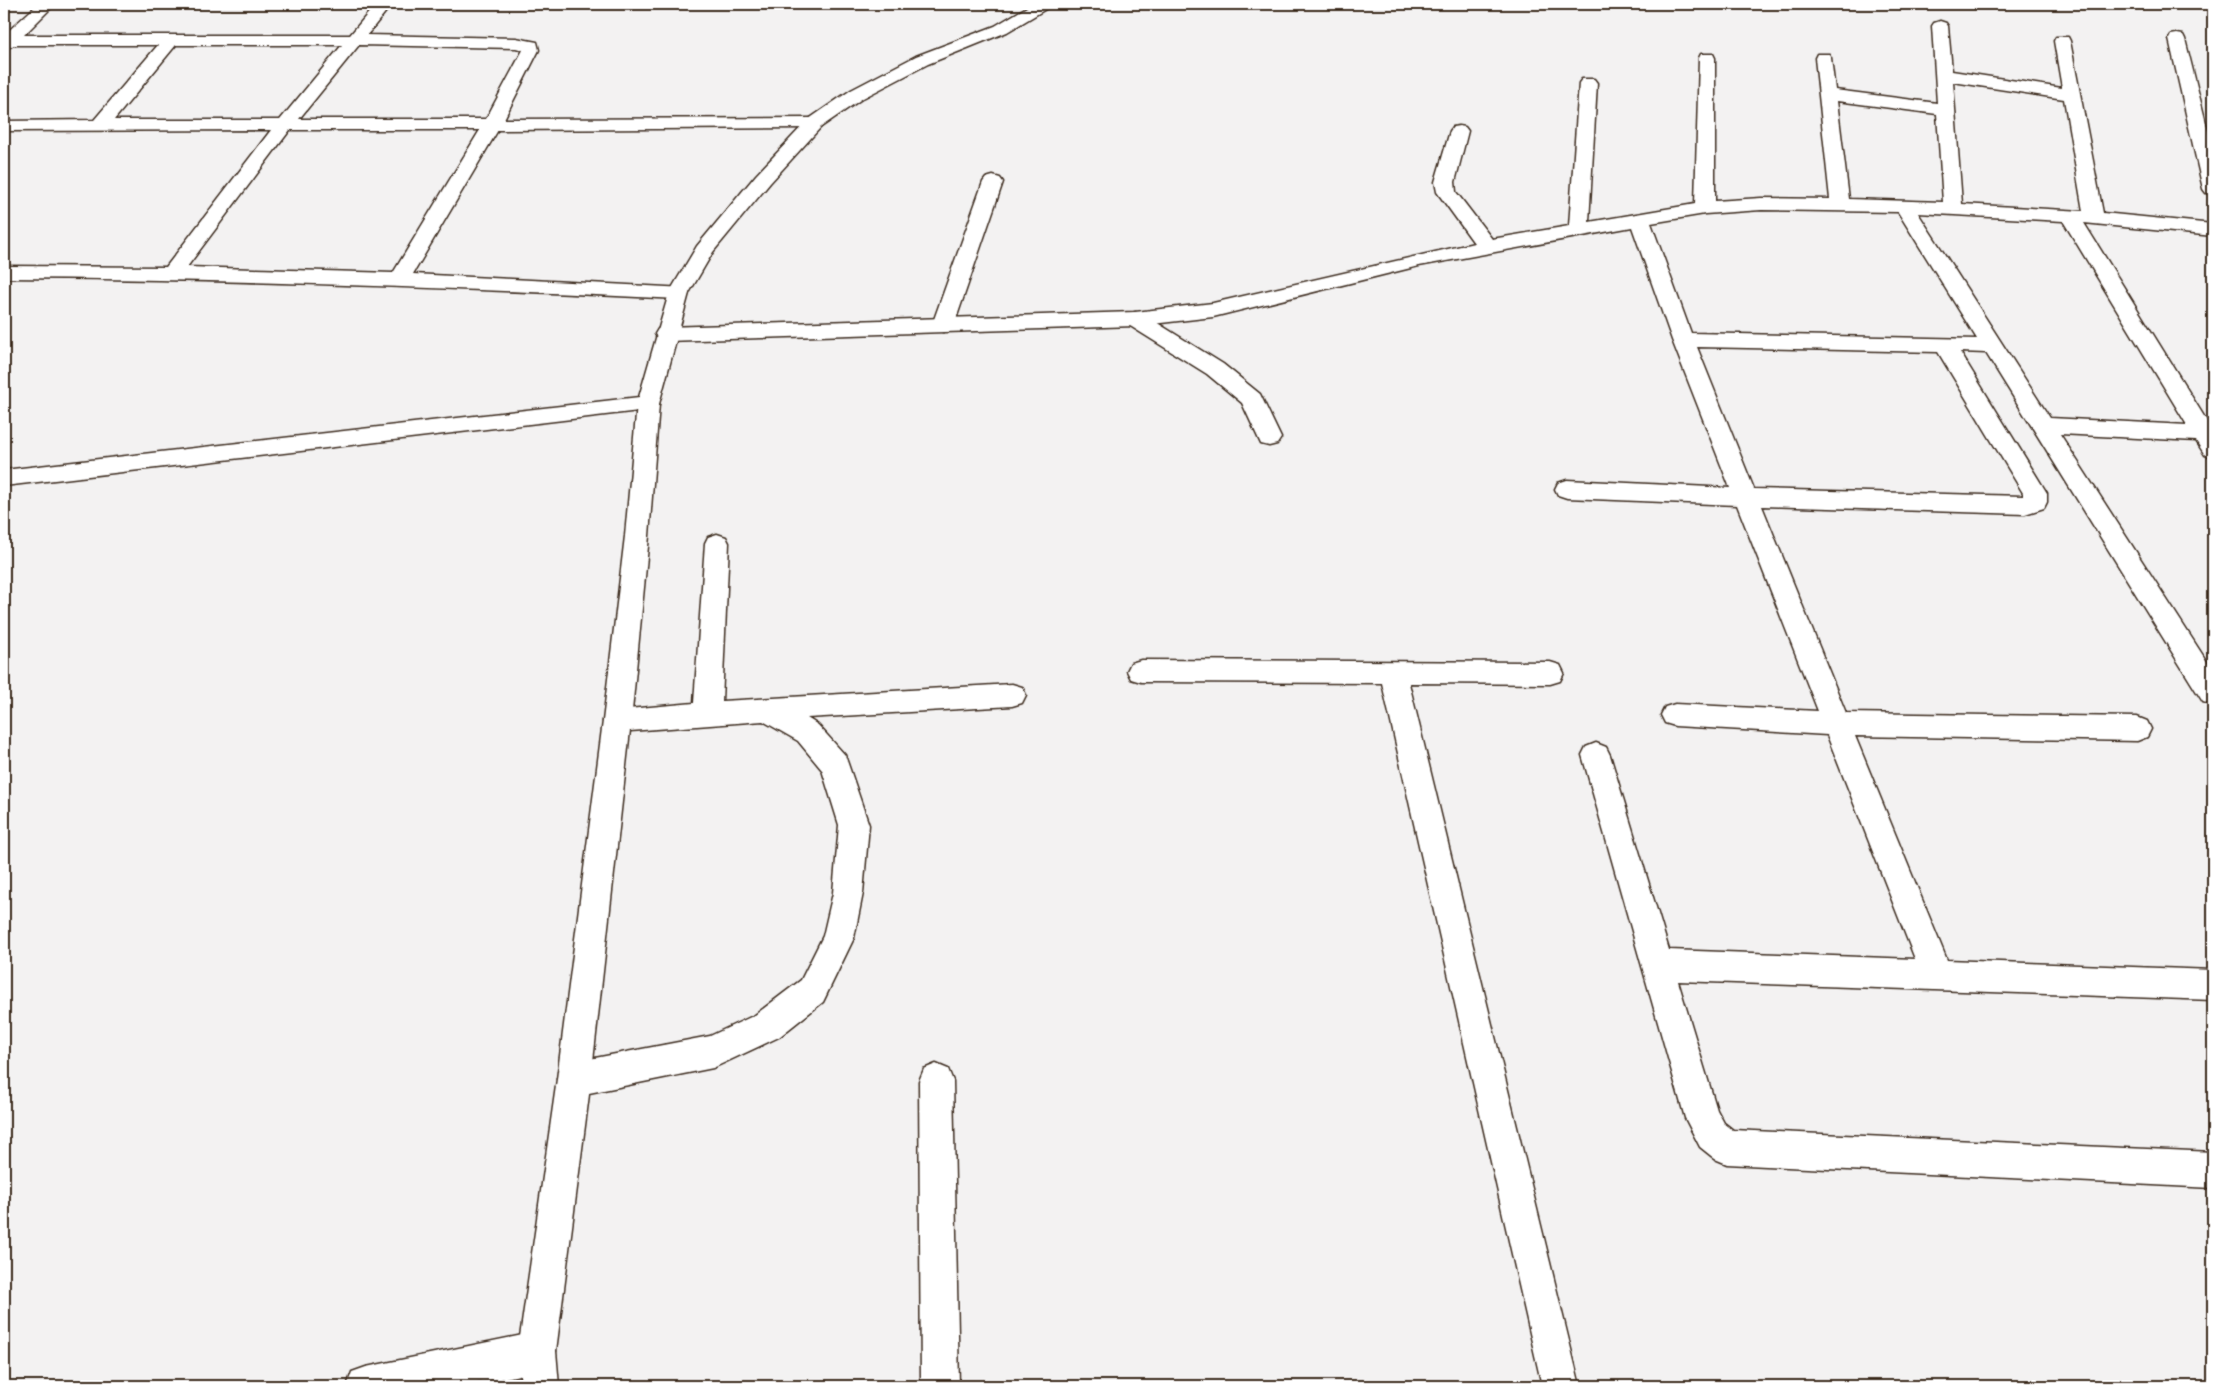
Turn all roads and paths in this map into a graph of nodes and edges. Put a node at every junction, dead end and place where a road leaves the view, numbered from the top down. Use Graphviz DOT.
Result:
graph roads {
  1 [pos="47,4"];
  2 [pos="384,4"];
  3 [pos="1043,4"];
  4 [pos="1940,26"];
  5 [pos="2177,39"];
  6 [pos="171,40"];
  7 [pos="355,40"];
  8 [pos="2062,41"];
  9 [pos="5,42"];
  10 [pos="1707,58"];
  11 [pos="1823,58"];
  12 [pos="1944,75"];
  13 [pos="1588,82"];
  14 [pos="1827,94"];
  15 [pos="2071,95"];
  16 [pos="1946,110"];
  17 [pos="815,123"];
  18 [pos="285,124"];
  19 [pos="492,124"];
  20 [pos="100,125"];
  21 [pos="4,126"];
  22 [pos="1458,131"];
  23 [pos="993,182"];
  24 [pos="2213,189"];
  25 [pos="1840,205"];
  26 [pos="1904,206"];
  27 [pos="1704,208"];
  28 [pos="1953,209"];
  29 [pos="2070,216"];
  30 [pos="2094,218"];
  31 [pos="1640,220"];
  32 [pos="1578,229"];
  33 [pos="2206,229"];
  34 [pos="1487,246"];
  35 [pos="2213,246"];
  36 [pos="4,272"];
  37 [pos="173,272"];
  38 [pos="400,278"];
  39 [pos="679,293"];
  40 [pos="1135,319"];
  41 [pos="943,325"];
  42 [pos="666,334"];
  43 [pos="1683,340"];
  44 [pos="1945,345"];
  45 [pos="1993,346"];
  46 [pos="648,404"];
  47 [pos="2043,425"];
  48 [pos="1269,438"];
  49 [pos="2210,439"];
  50 [pos="4,478"];
  51 [pos="1567,489"];
  52 [pos="1746,497"];
  53 [pos="717,543"];
  54 [pos="1141,671"];
  55 [pos="1393,672"];
  56 [pos="1550,673"];
  57 [pos="2213,694"];
  58 [pos="1012,695"];
  59 [pos="766,709"];
  60 [pos="707,713"];
  61 [pos="1675,715"];
  62 [pos="617,721"];
  63 [pos="1837,724"];
  64 [pos="2137,729"];
  65 [pos="1596,755"];
  66 [pos="1657,965"];
  67 [pos="1937,975"];
  68 [pos="2213,985"];
  69 [pos="574,1079"];
  70 [pos="936,1081"];
  71 [pos="2213,1170"];
  72 [pos="539,1369"];
  73 [pos="366,1386"];
  74 [pos="940,1386"];
  75 [pos="1561,1386"];
  1 -- 9 [label="street"];
  2 -- 7 [label="street"];
  3 -- 17 [label="street"];
  4 -- 12 [label="street"];
  5 -- 24 [label="street"];
  6 -- 7 [label="street"];
  6 -- 9 [label="street"];
  6 -- 20 [label="street"];
  7 -- 18 [label="street"];
  7 -- 19 [label="street"];
  8 -- 15 [label="street"];
  10 -- 27 [label="street"];
  11 -- 14 [label="street"];
  12 -- 15 [label="street"];
  12 -- 16 [label="street"];
  13 -- 32 [label="street"];
  14 -- 16 [label="street"];
  14 -- 25 [label="street"];
  15 -- 30 [label="street"];
  16 -- 28 [label="street"];
  17 -- 19 [label="street"];
  17 -- 39 [label="street"];
  18 -- 19 [label="street"];
  18 -- 20 [label="street"];
  18 -- 37 [label="street"];
  19 -- 38 [label="street"];
  20 -- 21 [label="street"];
  22 -- 34 [label="street"];
  23 -- 41 [label="street"];
  25 -- 26 [label="street"];
  25 -- 27 [label="street"];
  26 -- 28 [label="street"];
  26 -- 45 [label="street"];
  27 -- 31 [label="street"];
  28 -- 29 [label="street"];
  29 -- 30 [label="street"];
  29 -- 49 [label="street"];
  30 -- 33 [label="street"];
  31 -- 32 [label="street"];
  31 -- 43 [label="street"];
  32 -- 34 [label="street"];
  33 -- 35 [label="street"];
  34 -- 40 [label="street"];
  36 -- 37 [label="street"];
  37 -- 38 [label="street"];
  38 -- 39 [label="street"];
  39 -- 42 [label="street"];
  40 -- 41 [label="street"];
  40 -- 48 [label="street"];
  41 -- 42 [label="street"];
  42 -- 46 [label="street"];
  43 -- 44 [label="street"];
  43 -- 52 [label="street"];
  44 -- 45 [label="street"];
  44 -- 52 [label="street"];
  45 -- 47 [label="street"];
  46 -- 50 [label="street"];
  46 -- 62 [label="street"];
  47 -- 49 [label="street"];
  47 -- 57 [label="street"];
  51 -- 52 [label="street"];
  52 -- 63 [label="street"];
  53 -- 60 [label="street"];
  54 -- 55 [label="street"];
  55 -- 56 [label="street"];
  55 -- 75 [label="street"];
  58 -- 59 [label="street"];
  59 -- 60 [label="street"];
  59 -- 69 [label="street"];
  60 -- 62 [label="street"];
  61 -- 63 [label="street"];
  62 -- 69 [label="street"];
  63 -- 64 [label="street"];
  63 -- 67 [label="street"];
  65 -- 66 [label="street"];
  66 -- 67 [label="street"];
  66 -- 71 [label="street"];
  67 -- 68 [label="street"];
  69 -- 72 [label="street"];
  70 -- 74 [label="street"];
  72 -- 73 [label="street"];
}
